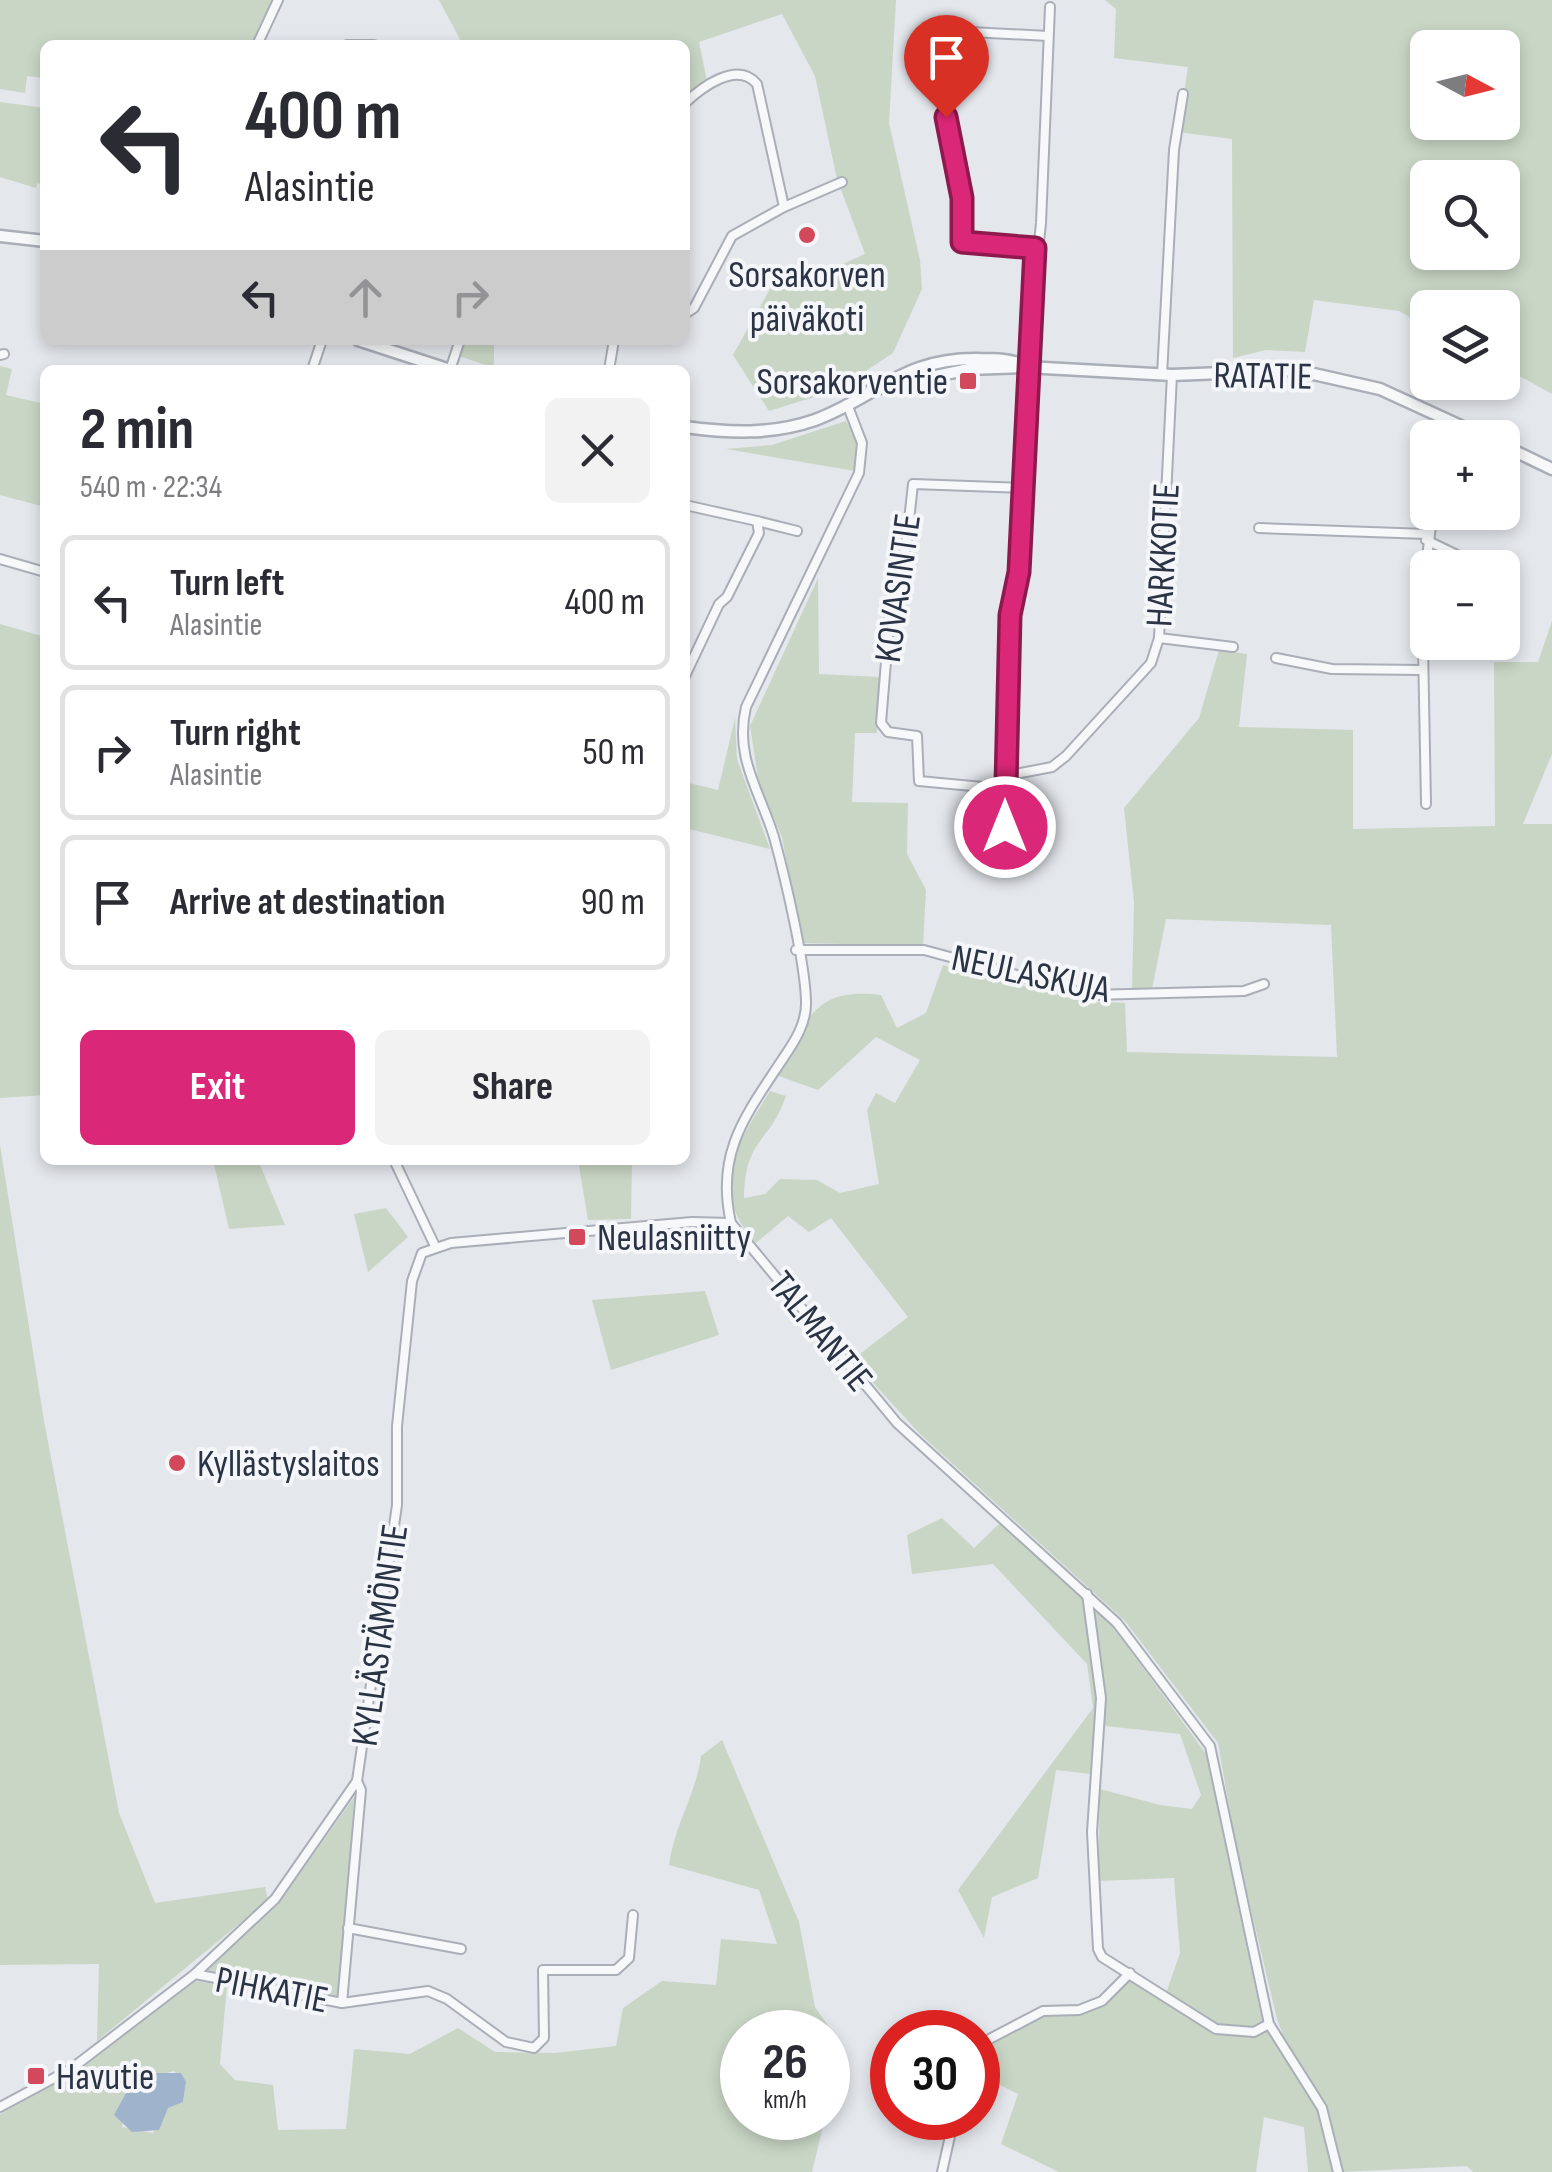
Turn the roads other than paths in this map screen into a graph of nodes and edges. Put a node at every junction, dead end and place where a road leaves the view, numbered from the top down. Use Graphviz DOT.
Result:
graph roads {
  1 [pos="278,0"];
  2 [pos="1050,7"];
  3 [pos="1048,36"];
  4 [pos="259,40"];
  5 [pos="1183,94"];
  6 [pos="690,99"];
  7 [pos="842,182"];
  8 [pos="784,207"];
  9 [pos="0,236"];
  10 [pos="40,240"];
  11 [pos="1035,248"];
  12 [pos="690,311"];
  13 [pos="373,345"];
  14 [pos="435,365"];
  15 [pos="1026,366"];
  16 [pos="1167,375"];
  17 [pos="847,404"];
  18 [pos="1440,420"];
  19 [pos="690,428"];
  20 [pos="1520,453"];
  21 [pos="1552,468"];
  22 [pos="1022,488"];
  23 [pos="690,506"];
  24 [pos="757,521"];
  25 [pos="1259,528"];
  26 [pos="1428,530"];
  27 [pos="798,531"];
  28 [pos="1426,537"];
  29 [pos="1426,550"];
  30 [pos="1450,550"];
  31 [pos="0,559"];
  32 [pos="40,571"];
  33 [pos="1159,638"];
  34 [pos="1233,647"];
  35 [pos="1276,658"];
  36 [pos="1422,660"];
  37 [pos="690,665"];
  38 [pos="1422,670"];
  39 [pos="1005,776"];
  40 [pos="1004,789"];
  41 [pos="1426,804"];
  42 [pos="1005,827"];
  43 [pos="796,950"];
  44 [pos="1264,984"];
  45 [pos="396,1165"];
  46 [pos="731,1223"];
  47 [pos="435,1246"];
  48 [pos="1087,1594"];
  49 [pos="357,1782"];
  50 [pos="632,1916"];
  51 [pos="348,1928"];
  52 [pos="461,1949"];
  53 [pos="1130,1973"];
  54 [pos="196,1974"];
  55 [pos="342,2004"];
  56 [pos="1269,2024"];
  57 [pos="1000,2034"];
  58 [pos="0,2107"];
  59 [pos="949,2140"];
  60 [pos="942,2172"];
  61 [pos="1338,2172"];
  1 -- 4 [label="street"];
  2 -- 3 [label="street"];
  3 -- 11 [label="street"];
  3 -- 11 [label="street"];
  5 -- 16 [label="street, HARKKOTIE"];
  6 -- 8 [label="street"];
  7 -- 8 [label="street"];
  8 -- 12 [label="street"];
  9 -- 10 [label="street"];
  11 -- 15 [label="street"];
  13 -- 14 [label="street"];
  15 -- 16 [label="street, RATATIE"];
  15 -- 17 [label="street, RATATIE"];
  15 -- 22 [label="street"];
  16 -- 18 [label="street, RATATIE"];
  16 -- 33 [label="street, HARKKOTIE"];
  17 -- 19 [label="street, RATATIE"];
  17 -- 43 [label="street"];
  20 -- 21 [label="street"];
  22 -- 39 [label="street"];
  22 -- 40 [label="street, KOVASINTIE"];
  23 -- 24 [label="street"];
  24 -- 27 [label="street"];
  24 -- 37 [label="street"];
  25 -- 28 [label="street"];
  26 -- 28 [label="street"];
  28 -- 29 [label="street"];
  28 -- 30 [label="street"];
  31 -- 32 [label="street"];
  33 -- 34 [label="street"];
  33 -- 39 [label="street, HARKKOTIE"];
  35 -- 38 [label="street"];
  36 -- 38 [label="street"];
  38 -- 41 [label="street"];
  39 -- 40 [label="street"];
  40 -- 42 [label="street"];
  43 -- 44 [label="street, NEULASKUJA"];
  43 -- 46 [label="street"];
  45 -- 47 [label="street"];
  46 -- 47 [label="street"];
  46 -- 48 [label="street, TALMANTIE"];
  47 -- 49 [label="street, KYLLÄSTÄMÖNTIE"];
  48 -- 53 [label="street"];
  48 -- 56 [label="street, TALMANTIE"];
  49 -- 51 [label="street"];
  49 -- 54 [label="street, KYLLÄSTÄMÖNTIE"];
  50 -- 55 [label="street, PIHKATIE"];
  51 -- 52 [label="street"];
  51 -- 55 [label="street"];
  53 -- 56 [label="street"];
  53 -- 57 [label="street"];
  54 -- 55 [label="street, PIHKATIE"];
  54 -- 58 [label="street, KYLLÄSTÄMÖNTIE"];
  56 -- 61 [label="street, TALMANTIE"];
  59 -- 60 [label="street"];
}
